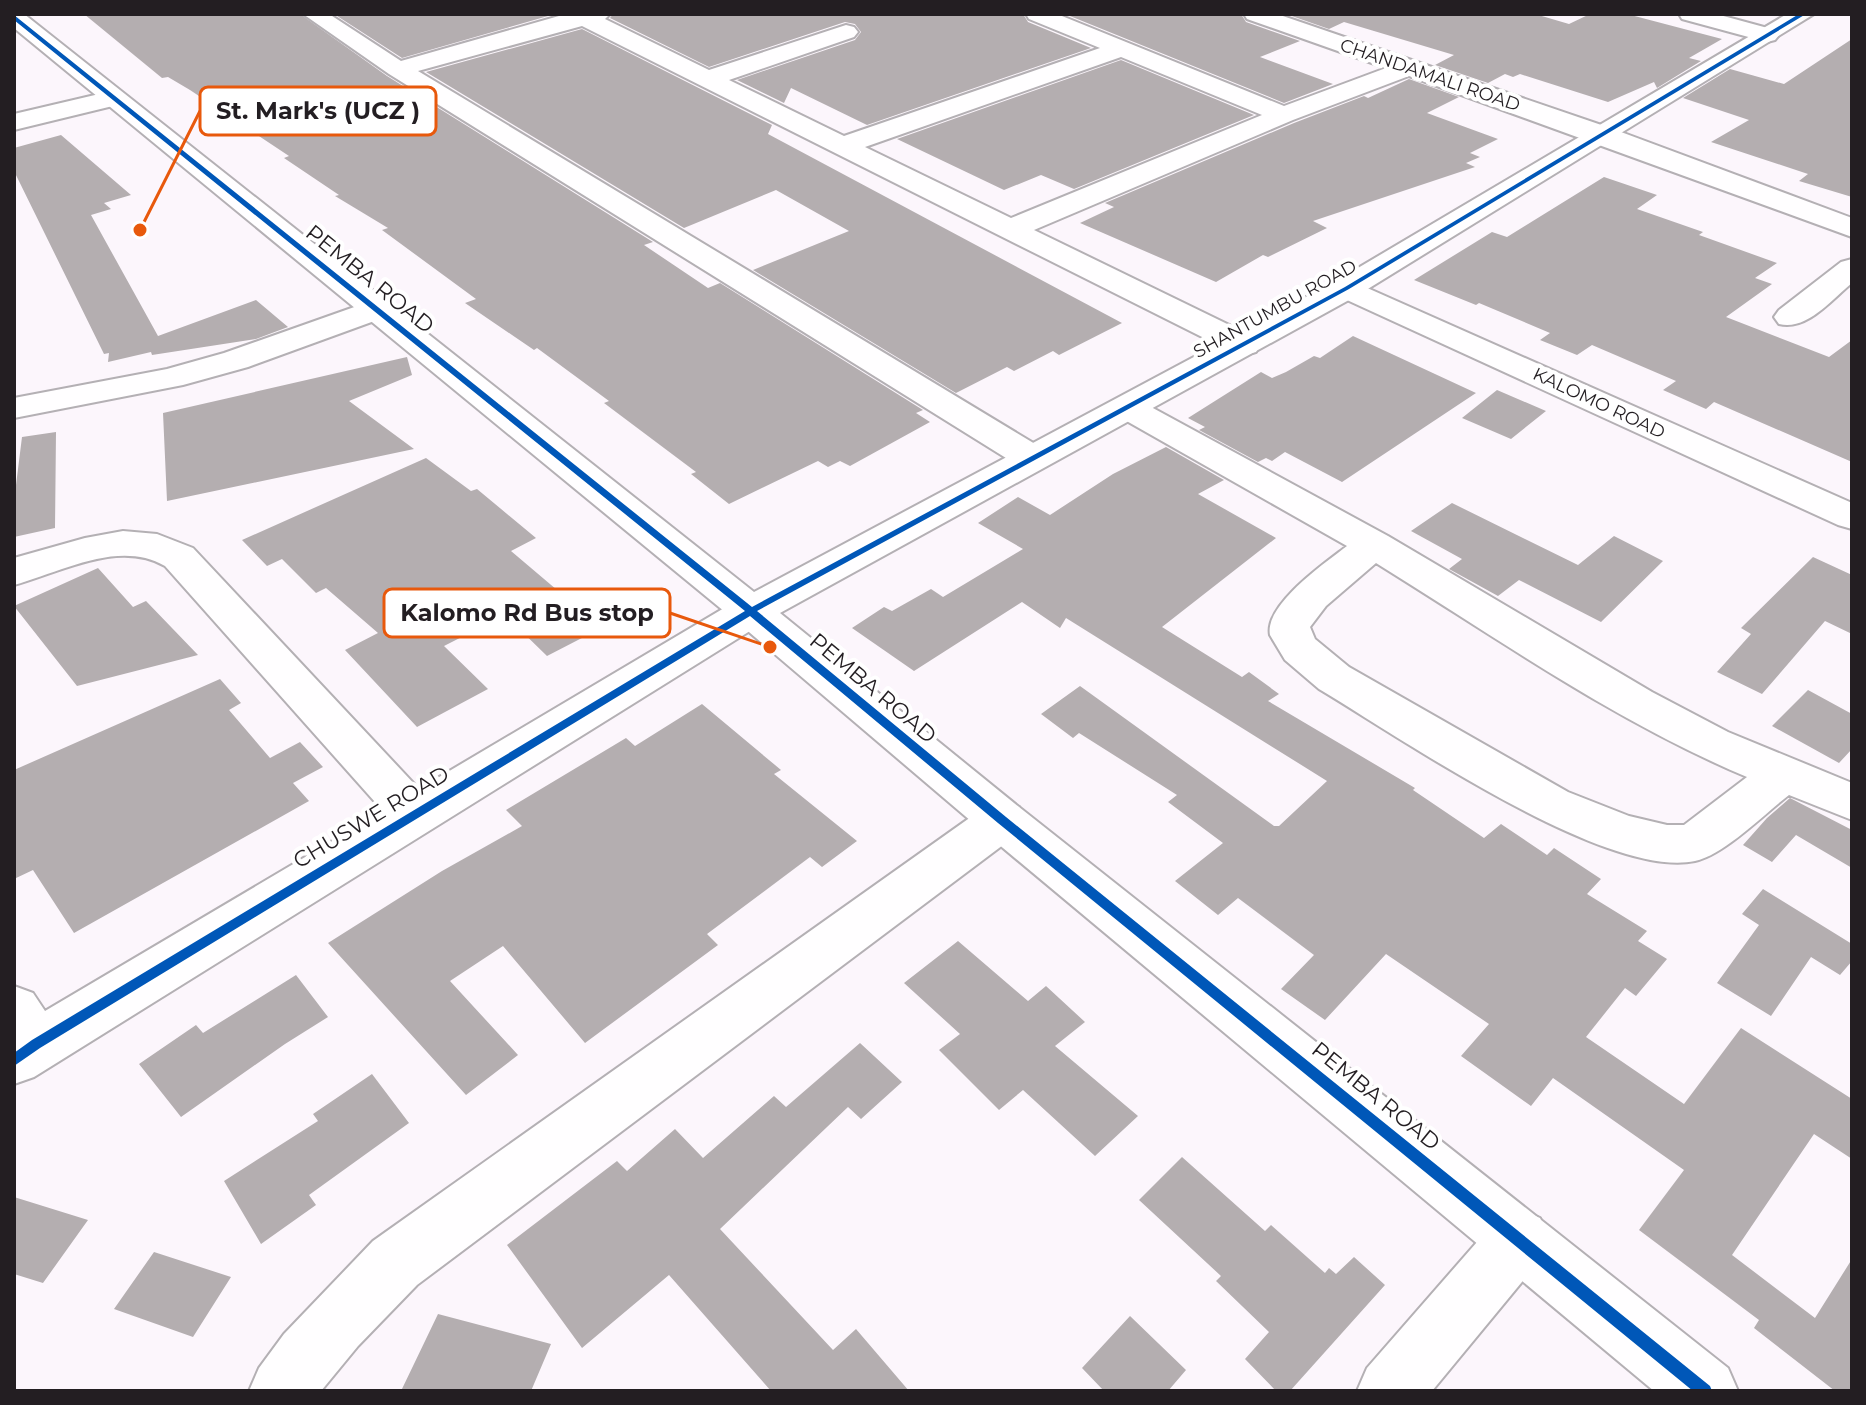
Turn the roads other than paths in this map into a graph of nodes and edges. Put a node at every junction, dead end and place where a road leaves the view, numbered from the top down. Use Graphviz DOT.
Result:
graph roads {
  1 [pos="314,14"];
  2 [pos="1037,14"];
  3 [pos="1255,14"];
  4 [pos="1690,14"];
  5 [pos="1803,14"];
  6 [pos="587,15"];
  7 [pos="14,17"];
  8 [pos="846,32"];
  9 [pos="1767,35"];
  10 [pos="1120,49"];
  11 [pos="1410,67"];
  12 [pos="398,69"];
  13 [pos="707,79"];
  14 [pos="112,99"];
  15 [pos="1284,115"];
  16 [pos="14,122"];
  17 [pos="1604,135"];
  18 [pos="845,145"];
  19 [pos="1763,197"];
  20 [pos="1013,228"];
  21 [pos="1852,228"];
  22 [pos="1852,260"];
  23 [pos="1852,268"];
  24 [pos="1347,288"];
  25 [pos="377,309"];
  26 [pos="1790,317"];
  27 [pos="1244,345"];
  28 [pos="14,408"];
  29 [pos="1128,408"];
  30 [pos="1032,458"];
  31 [pos="1852,517"];
  32 [pos="1374,545"];
  33 [pos="14,572"];
  34 [pos="751,611"];
  35 [pos="1782,775"];
  36 [pos="1852,802"];
  37 [pos="414,814"];
  38 [pos="1002,820"];
  39 [pos="21,1038"];
  40 [pos="1519,1239"];
  41 [pos="282,1391"];
  42 [pos="1390,1391"];
  43 [pos="1705,1391"];
  1 -- 12 [label="street"];
  2 -- 10 [label="street"];
  3 -- 11 [label="street, CHANDAMALI ROAD"];
  4 -- 9 [label="street"];
  5 -- 9 [label="street, SHANTUMBU ROAD"];
  6 -- 12 [label="street"];
  6 -- 13 [label="street"];
  7 -- 14 [label="street, PEMBA ROAD"];
  8 -- 13 [label="street"];
  9 -- 17 [label="street, SHANTUMBU ROAD"];
  10 -- 15 [label="street"];
  10 -- 18 [label="street"];
  11 -- 15 [label="street"];
  11 -- 17 [label="street, CHANDAMALI ROAD"];
  12 -- 30 [label="street"];
  13 -- 18 [label="street"];
  14 -- 16 [label="street"];
  14 -- 25 [label="street, PEMBA ROAD"];
  15 -- 20 [label="street"];
  17 -- 19 [label="street, CHANDAMALI ROAD"];
  17 -- 24 [label="street, SHANTUMBU ROAD"];
  18 -- 20 [label="street"];
  19 -- 21 [label="street, CHANDAMALI ROAD"];
  19 -- 22 [label="street"];
  20 -- 27 [label="street"];
  23 -- 26 [label="street"];
  24 -- 27 [label="street, SHANTUMBU ROAD"];
  24 -- 31 [label="street, KALOMO ROAD"];
  25 -- 28 [label="street"];
  25 -- 34 [label="street, PEMBA ROAD"];
  27 -- 29 [label="street, SHANTUMBU ROAD"];
  29 -- 30 [label="street, SHANTUMBU ROAD"];
  29 -- 32 [label="street"];
  30 -- 34 [label="street, SHANTUMBU ROAD"];
  32 -- 35 [label="street"];
  32 -- 35 [label="street"];
  33 -- 37 [label="street"];
  34 -- 37 [label="street, CHUSWE ROAD"];
  34 -- 38 [label="street, PEMBA ROAD"];
  35 -- 36 [label="street"];
  37 -- 39 [label="street, CHUSWE ROAD"];
  38 -- 40 [label="street, PEMBA ROAD"];
  38 -- 41 [label="street"];
  40 -- 42 [label="street"];
  40 -- 43 [label="street, PEMBA ROAD"];
}
